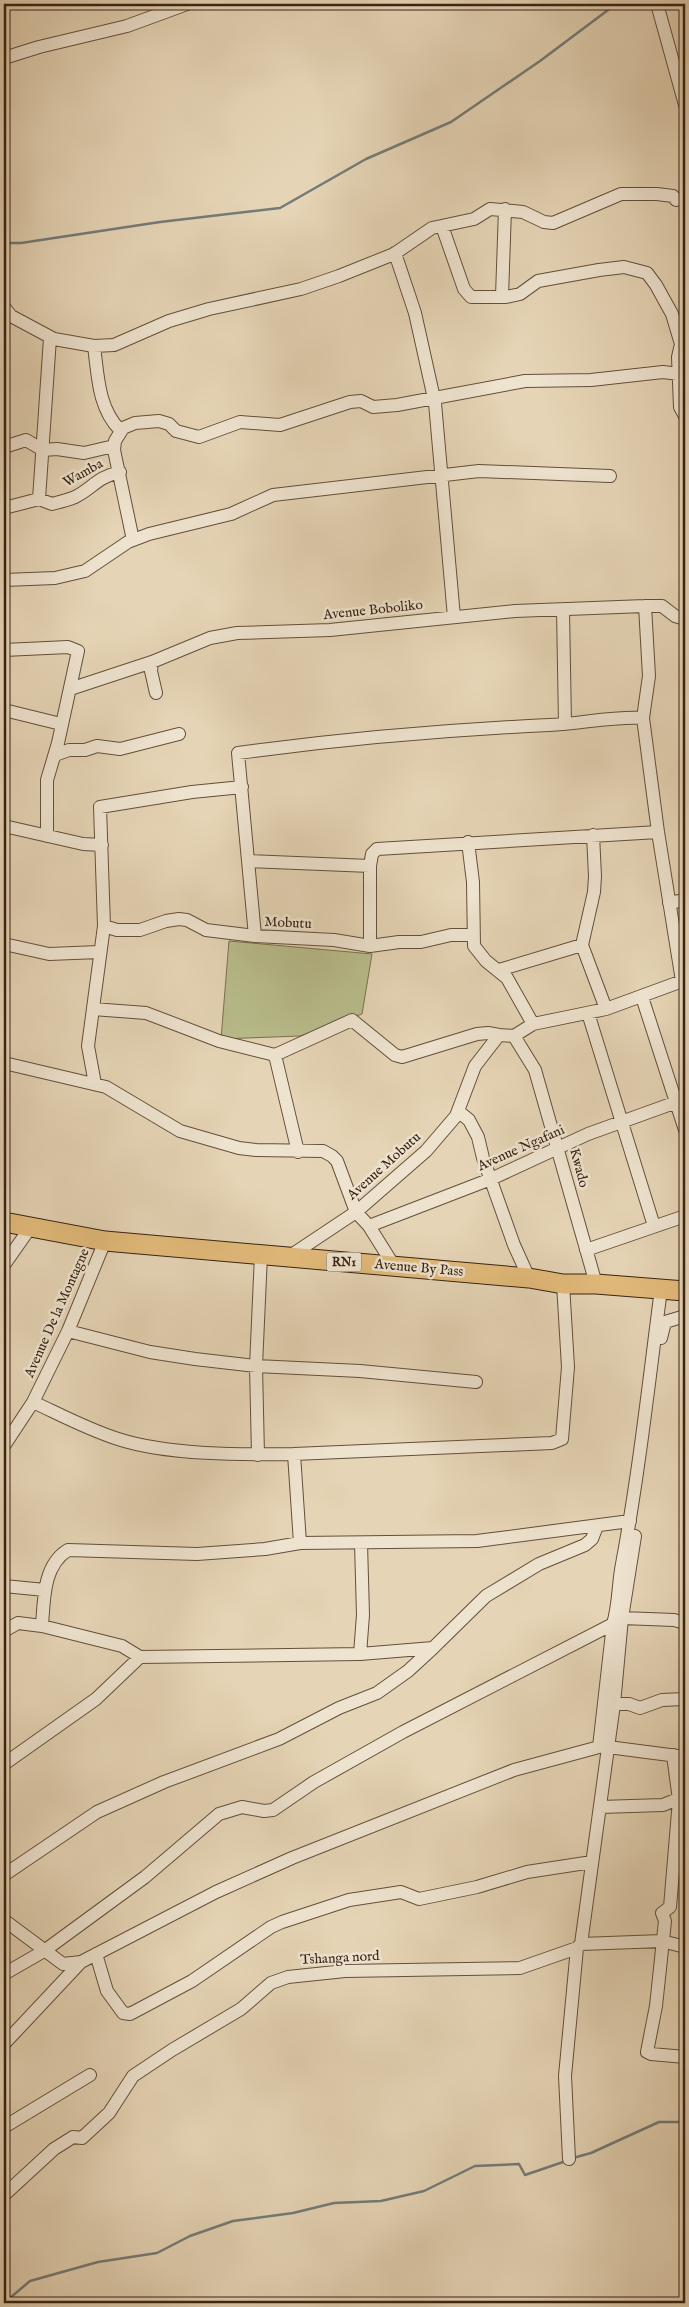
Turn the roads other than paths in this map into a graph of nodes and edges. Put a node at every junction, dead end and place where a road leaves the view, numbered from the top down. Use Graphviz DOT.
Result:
graph roads {
  1 [pos="187,4"];
  2 [pos="657,4"];
  3 [pos="4,58"];
  4 [pos="685,105"];
  5 [pos="685,198"];
  6 [pos="506,209"];
  7 [pos="442,226"];
  8 [pos="395,253"];
  9 [pos="502,296"];
  10 [pos="4,307"];
  11 [pos="50,338"];
  12 [pos="94,346"];
  13 [pos="679,374"];
  14 [pos="434,400"];
  15 [pos="685,416"];
  16 [pos="120,430"];
  17 [pos="114,446"];
  18 [pos="4,448"];
  19 [pos="43,450"];
  20 [pos="120,472"];
  21 [pos="442,476"];
  22 [pos="610,476"];
  23 [pos="39,499"];
  24 [pos="4,508"];
  25 [pos="132,540"];
  26 [pos="4,580"];
  27 [pos="645,606"];
  28 [pos="563,610"];
  29 [pos="454,617"];
  30 [pos="685,619"];
  31 [pos="4,650"];
  32 [pos="152,662"];
  33 [pos="70,690"];
  34 [pos="156,693"];
  35 [pos="4,710"];
  36 [pos="643,718"];
  37 [pos="62,724"];
  38 [pos="565,724"];
  39 [pos="179,734"];
  40 [pos="55,755"];
  41 [pos="242,788"];
  42 [pos="4,826"];
  43 [pos="658,832"];
  44 [pos="46,836"];
  45 [pos="593,836"];
  46 [pos="468,842"];
  47 [pos="102,845"];
  48 [pos="249,861"];
  49 [pos="370,866"];
  50 [pos="685,900"];
  51 [pos="669,903"];
  52 [pos="104,926"];
  53 [pos="473,935"];
  54 [pos="255,936"];
  55 [pos="4,944"];
  56 [pos="582,945"];
  57 [pos="370,946"];
  58 [pos="99,952"];
  59 [pos="499,970"];
  60 [pos="684,981"];
  61 [pos="642,997"];
  62 [pos="93,1009"];
  63 [pos="606,1009"];
  64 [pos="588,1013"];
  65 [pos="533,1024"];
  66 [pos="499,1035"];
  67 [pos="514,1036"];
  68 [pos="275,1055"];
  69 [pos="4,1063"];
  70 [pos="95,1084"];
  71 [pos="681,1100"];
  72 [pos="458,1111"];
  73 [pos="622,1123"];
  74 [pos="685,1130"];
  75 [pos="558,1149"];
  76 [pos="298,1152"];
  77 [pos="491,1179"];
  78 [pos="356,1212"];
  79 [pos="685,1216"];
  80 [pos="4,1222"];
  81 [pos="369,1226"];
  82 [pos="654,1226"];
  83 [pos="30,1228"];
  84 [pos="105,1241"];
  85 [pos="586,1250"];
  86 [pos="261,1255"];
  87 [pos="286,1258"];
  88 [pos="4,1265"];
  89 [pos="394,1266"];
  90 [pos="529,1278"];
  91 [pos="563,1284"];
  92 [pos="596,1284"];
  93 [pos="662,1289"];
  94 [pos="685,1291"];
  95 [pos="685,1316"];
  96 [pos="68,1331"];
  97 [pos="256,1366"];
  98 [pos="476,1382"];
  99 [pos="34,1402"];
  100 [pos="4,1446"];
  101 [pos="294,1454"];
  102 [pos="258,1455"];
  103 [pos="630,1521"];
  104 [pos="597,1526"];
  105 [pos="361,1543"];
  106 [pos="300,1544"];
  107 [pos="4,1586"];
  108 [pos="45,1590"];
  109 [pos="618,1621"];
  110 [pos="685,1623"];
  111 [pos="42,1626"];
  112 [pos="4,1631"];
  113 [pos="433,1648"];
  114 [pos="360,1654"];
  115 [pos="140,1657"];
  116 [pos="685,1699"];
  117 [pos="614,1704"];
  118 [pos="608,1747"];
  119 [pos="679,1756"];
  120 [pos="4,1764"];
  121 [pos="682,1798"];
  122 [pos="600,1807"];
  123 [pos="680,1852"];
  124 [pos="592,1862"];
  125 [pos="4,1876"];
  126 [pos="4,1920"];
  127 [pos="662,1941"];
  128 [pos="579,1946"];
  129 [pos="685,1947"];
  130 [pos="44,1951"];
  131 [pos="96,1954"];
  132 [pos="81,1962"];
  133 [pos="4,1974"];
  134 [pos="4,2044"];
  135 [pos="685,2057"];
  136 [pos="90,2074"];
  137 [pos="4,2127"];
  138 [pos="569,2160"];
  139 [pos="4,2195"];
  1 -- 3 [label="street"];
  2 -- 4 [label="street"];
  5 -- 6 [label="street"];
  6 -- 7 [label="street"];
  6 -- 9 [label="street"];
  7 -- 8 [label="street"];
  7 -- 9 [label="street"];
  8 -- 12 [label="street"];
  8 -- 14 [label="street"];
  9 -- 13 [label="street"];
  10 -- 11 [label="street"];
  11 -- 12 [label="street"];
  11 -- 19 [label="street"];
  12 -- 16 [label="street"];
  13 -- 14 [label="street"];
  13 -- 15 [label="street"];
  14 -- 16 [label="street"];
  14 -- 21 [label="street"];
  16 -- 17 [label="street"];
  17 -- 19 [label="street"];
  17 -- 20 [label="street"];
  18 -- 19 [label="street"];
  19 -- 23 [label="street"];
  20 -- 23 [label="street, Wamba"];
  20 -- 25 [label="street"];
  21 -- 22 [label="street"];
  21 -- 25 [label="street"];
  21 -- 29 [label="street"];
  23 -- 24 [label="street, Wamba"];
  25 -- 26 [label="street"];
  27 -- 28 [label="street, Avenue Boboliko"];
  27 -- 30 [label="street, Avenue Boboliko"];
  27 -- 36 [label="street"];
  28 -- 29 [label="street, Avenue Boboliko"];
  28 -- 38 [label="street"];
  29 -- 32 [label="street, Avenue Boboliko"];
  31 -- 33 [label="street"];
  32 -- 33 [label="street, Avenue Boboliko"];
  32 -- 34 [label="street"];
  33 -- 37 [label="street"];
  35 -- 37 [label="street"];
  36 -- 38 [label="street"];
  36 -- 43 [label="street"];
  37 -- 40 [label="street"];
  38 -- 41 [label="street"];
  39 -- 40 [label="street"];
  40 -- 44 [label="street"];
  41 -- 47 [label="street"];
  41 -- 48 [label="street"];
  42 -- 44 [label="street"];
  43 -- 45 [label="street"];
  43 -- 51 [label="street"];
  44 -- 47 [label="street"];
  45 -- 46 [label="street"];
  45 -- 56 [label="street"];
  46 -- 49 [label="street"];
  46 -- 53 [label="street"];
  47 -- 52 [label="street"];
  48 -- 49 [label="street"];
  48 -- 54 [label="street"];
  49 -- 57 [label="street"];
  50 -- 51 [label="street"];
  51 -- 60 [label="street"];
  52 -- 54 [label="street, Mobutu"];
  52 -- 58 [label="street"];
  53 -- 57 [label="street, Mobutu"];
  53 -- 59 [label="street"];
  54 -- 57 [label="street, Mobutu"];
  55 -- 58 [label="street"];
  56 -- 59 [label="street"];
  56 -- 63 [label="street"];
  58 -- 62 [label="street"];
  59 -- 65 [label="street"];
  60 -- 61 [label="street"];
  61 -- 63 [label="street"];
  61 -- 71 [label="street"];
  62 -- 68 [label="street"];
  62 -- 70 [label="street"];
  63 -- 64 [label="street"];
  64 -- 65 [label="street"];
  64 -- 73 [label="street"];
  65 -- 67 [label="street"];
  66 -- 67 [label="street"];
  66 -- 68 [label="street"];
  66 -- 72 [label="street, Avenue Mobutu"];
  67 -- 75 [label="street, Kwado"];
  68 -- 76 [label="street"];
  69 -- 70 [label="street"];
  70 -- 76 [label="street"];
  71 -- 73 [label="street, Avenue Ngafani"];
  71 -- 74 [label="street"];
  72 -- 77 [label="street"];
  72 -- 78 [label="street, Avenue Mobutu"];
  73 -- 75 [label="street, Avenue Ngafani"];
  73 -- 82 [label="street"];
  75 -- 77 [label="street, Avenue Ngafani"];
  75 -- 85 [label="street, Kwado"];
  76 -- 78 [label="street"];
  77 -- 81 [label="street, Avenue Ngafani"];
  77 -- 90 [label="street"];
  78 -- 81 [label="street"];
  78 -- 87 [label="street, Avenue Mobutu"];
  79 -- 82 [label="street"];
  80 -- 83 [label="highway, Avenue By Pass / RN1"];
  81 -- 89 [label="street"];
  82 -- 85 [label="street"];
  83 -- 84 [label="highway, Avenue By Pass / RN1"];
  83 -- 88 [label="street"];
  84 -- 86 [label="highway, Avenue By Pass / RN1"];
  84 -- 96 [label="street, Avenue De la Montagne"];
  85 -- 92 [label="street, Kwado"];
  86 -- 87 [label="highway, Avenue By Pass / RN1"];
  86 -- 97 [label="street"];
  87 -- 89 [label="highway, Avenue By Pass / RN1"];
  89 -- 90 [label="highway, Avenue By Pass / RN1"];
  90 -- 91 [label="highway, Avenue By Pass / RN1"];
  91 -- 92 [label="highway, Avenue By Pass / RN1"];
  91 -- 101 [label="street"];
  92 -- 93 [label="highway, Avenue By Pass / RN1"];
  93 -- 94 [label="highway, Avenue By Pass / RN1"];
  93 -- 103 [label="street"];
  95 -- 109 [label="street"];
  96 -- 97 [label="street"];
  96 -- 99 [label="street, Avenue De la Montagne"];
  97 -- 98 [label="street"];
  97 -- 102 [label="street"];
  99 -- 100 [label="street, Avenue De la Montagne"];
  99 -- 102 [label="street"];
  101 -- 102 [label="street"];
  101 -- 106 [label="street"];
  103 -- 104 [label="street"];
  103 -- 109 [label="street"];
  104 -- 105 [label="street"];
  104 -- 113 [label="street"];
  105 -- 106 [label="street"];
  105 -- 114 [label="street"];
  106 -- 108 [label="street"];
  107 -- 108 [label="street"];
  108 -- 111 [label="street"];
  109 -- 110 [label="street"];
  109 -- 117 [label="street"];
  109 -- 130 [label="street"];
  109 -- 131 [label="street"];
  111 -- 112 [label="street"];
  111 -- 115 [label="street"];
  113 -- 114 [label="street"];
  113 -- 125 [label="street"];
  114 -- 115 [label="street"];
  115 -- 120 [label="street"];
  116 -- 117 [label="street"];
  117 -- 118 [label="street"];
  118 -- 119 [label="street"];
  118 -- 122 [label="street"];
  119 -- 121 [label="street"];
  121 -- 122 [label="street"];
  121 -- 123 [label="street"];
  122 -- 124 [label="street"];
  123 -- 127 [label="street"];
  124 -- 128 [label="street"];
  124 -- 131 [label="street"];
  126 -- 130 [label="street"];
  127 -- 128 [label="street, Tshanga nord"];
  127 -- 129 [label="street, Tshanga nord"];
  127 -- 135 [label="street"];
  128 -- 138 [label="street"];
  128 -- 139 [label="street, Tshanga nord"];
  130 -- 132 [label="street"];
  130 -- 133 [label="street"];
  131 -- 132 [label="street"];
  132 -- 134 [label="street"];
  136 -- 137 [label="street"];
}
